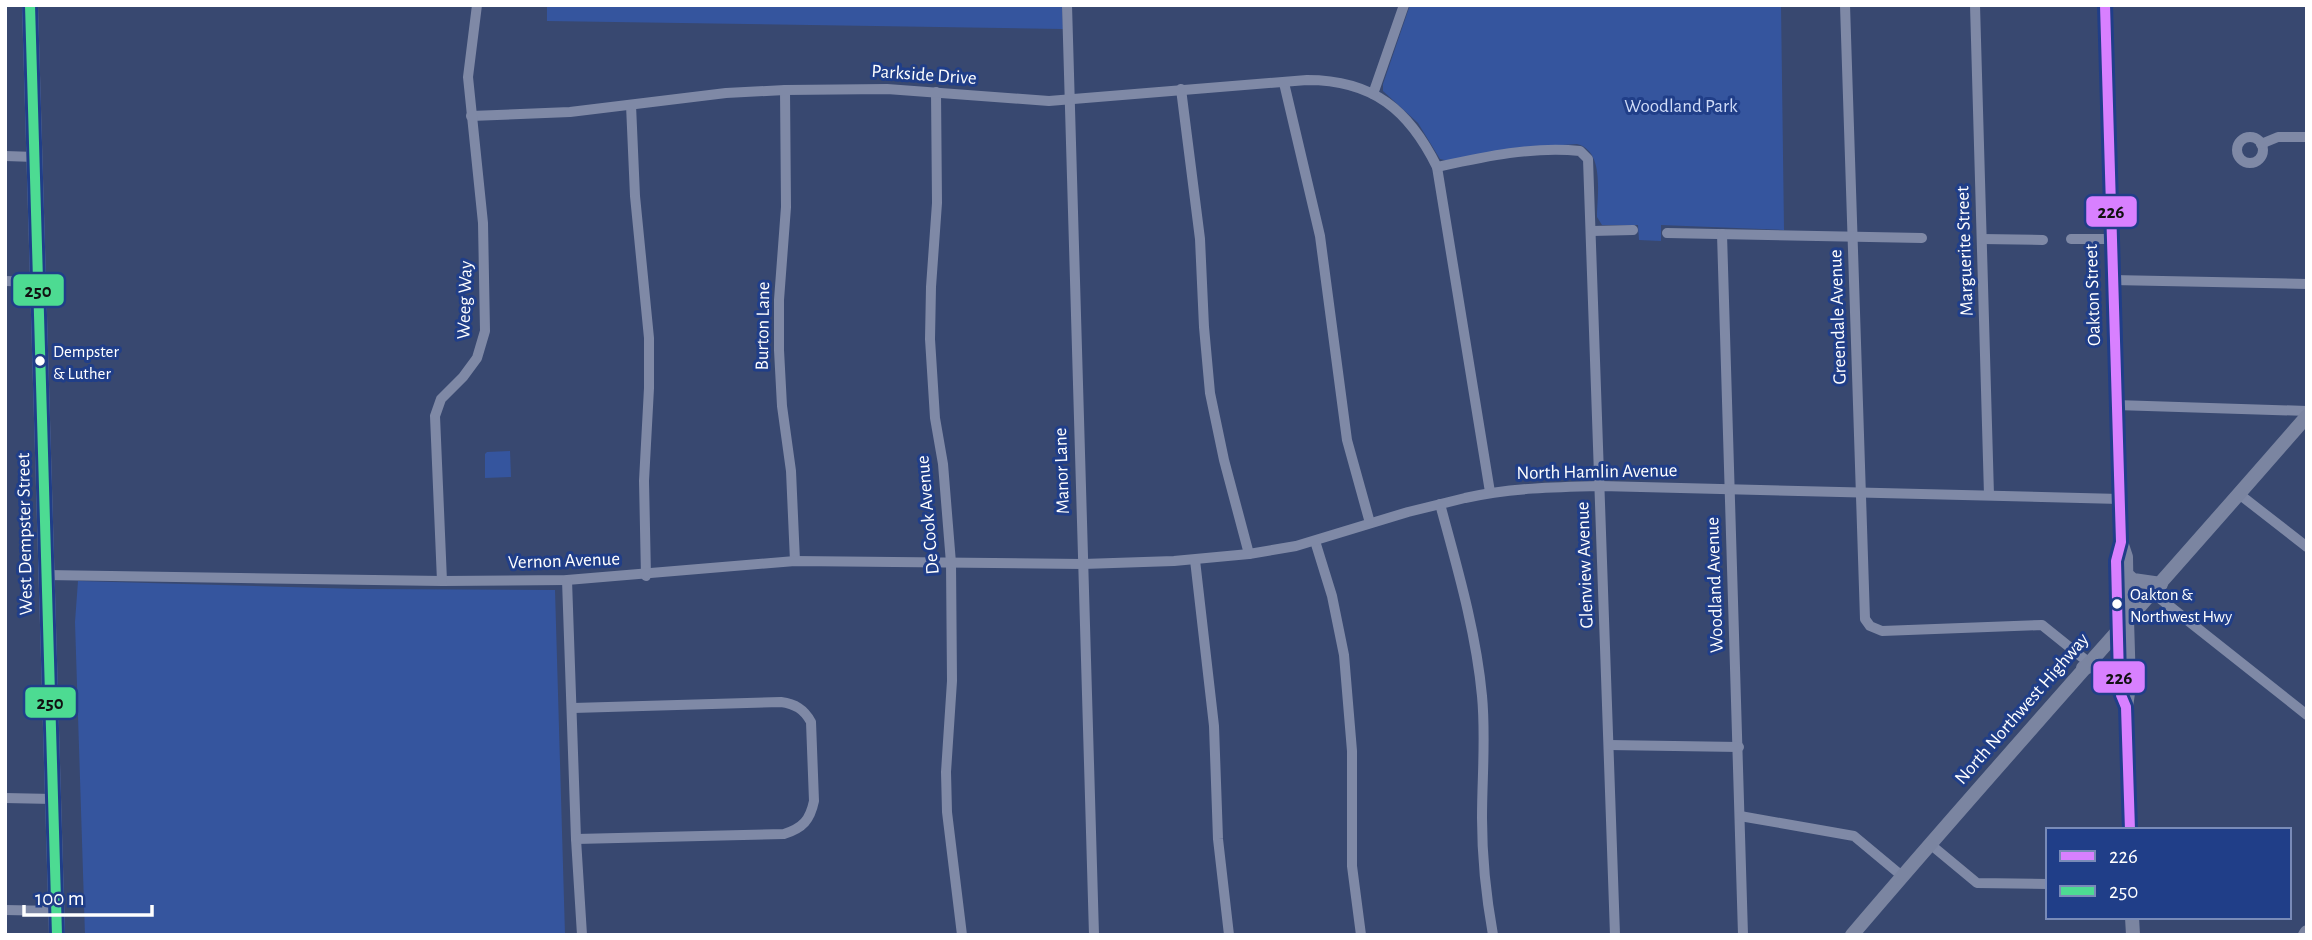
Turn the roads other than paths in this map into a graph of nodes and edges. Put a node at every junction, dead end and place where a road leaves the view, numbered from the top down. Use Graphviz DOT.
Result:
graph roads {
  1 [pos="30,5"];
  2 [pos="477,5"];
  3 [pos="1067,5"];
  4 [pos="1404,5"];
  5 [pos="1845,5"];
  6 [pos="1975,5"];
  7 [pos="2105,5"];
  8 [pos="1284,83"];
  9 [pos="1181,89"];
  10 [pos="785,90"];
  11 [pos="936,92"];
  12 [pos="1373,94"];
  13 [pos="1068,99"];
  14 [pos="631,105"];
  15 [pos="471,116"];
  16 [pos="2307,137"];
  17 [pos="2261,144"];
  18 [pos="5,156"];
  19 [pos="34,157"];
  20 [pos="1437,167"];
  21 [pos="1633,230"];
  22 [pos="1592,231"];
  23 [pos="1667,233"];
  24 [pos="1722,234"];
  25 [pos="1853,237"];
  26 [pos="1922,238"];
  27 [pos="1982,239"];
  28 [pos="2071,239"];
  29 [pos="2111,239"];
  30 [pos="2043,240"];
  31 [pos="2112,280"];
  32 [pos="5,281"];
  33 [pos="39,282"];
  34 [pos="2307,284"];
  35 [pos="2116,405"];
  36 [pos="2307,413"];
  37 [pos="1601,486"];
  38 [pos="1730,490"];
  39 [pos="1490,492"];
  40 [pos="1861,492"];
  41 [pos="2239,494"];
  42 [pos="1989,495"];
  43 [pos="2120,499"];
  44 [pos="1440,504"];
  45 [pos="1370,523"];
  46 [pos="1315,541"];
  47 [pos="2121,542"];
  48 [pos="2307,547"];
  49 [pos="1248,554"];
  50 [pos="1195,560"];
  51 [pos="795,561"];
  52 [pos="951,563"];
  53 [pos="1083,565"];
  54 [pos="2126,574"];
  55 [pos="46,575"];
  56 [pos="646,576"];
  57 [pos="568,580"];
  58 [pos="442,581"];
  59 [pos="2157,588"];
  60 [pos="2123,624"];
  61 [pos="2085,665"];
  62 [pos="2119,678"];
  63 [pos="2126,707"];
  64 [pos="573,708"];
  65 [pos="2307,715"];
  66 [pos="1609,745"];
  67 [pos="1739,747"];
  68 [pos="5,798"];
  69 [pos="53,799"];
  70 [pos="1740,816"];
  71 [pos="2130,828"];
  72 [pos="576,839"];
  73 [pos="1930,844"];
  74 [pos="1902,876"];
  75 [pos="2046,884"];
  76 [pos="5,910"];
  77 [pos="57,911"];
  78 [pos="57,935"];
  79 [pos="582,935"];
  80 [pos="962,935"];
  81 [pos="1094,935"];
  82 [pos="1228,935"];
  83 [pos="1361,935"];
  84 [pos="1493,935"];
  85 [pos="1615,935"];
  86 [pos="1744,935"];
  87 [pos="1852,935"];
  1 -- 19 [label="main road, West Dempster Street"];
  2 -- 15 [label="street, Weeg Way"];
  3 -- 13 [label="street, Manor Lane"];
  4 -- 12 [label="street"];
  5 -- 25 [label="street, Greendale Avenue"];
  6 -- 27 [label="street, Marguerite Street"];
  7 -- 29 [label="main road, Oakton Street"];
  8 -- 9 [label="street, Parkside Drive"];
  8 -- 12 [label="street, Parkside Drive"];
  8 -- 45 [label="street"];
  9 -- 13 [label="street, Parkside Drive"];
  9 -- 49 [label="street"];
  10 -- 11 [label="street, Parkside Drive"];
  10 -- 14 [label="street, Parkside Drive"];
  10 -- 51 [label="street, Burton Lane"];
  11 -- 13 [label="street, Parkside Drive"];
  11 -- 52 [label="street, De Cook Avenue"];
  12 -- 20 [label="street, Parkside Drive"];
  13 -- 53 [label="street, Manor Lane"];
  14 -- 15 [label="street, Parkside Drive"];
  14 -- 56 [label="street"];
  15 -- 58 [label="street, Weeg Way"];
  16 -- 17 [label="street"];
  18 -- 19 [label="street"];
  19 -- 33 [label="main road, West Dempster Street"];
  20 -- 22 [label="street, Glenview Avenue"];
  20 -- 39 [label="street"];
  21 -- 22 [label="street"];
  22 -- 37 [label="street, Glenview Avenue"];
  23 -- 24 [label="street"];
  24 -- 25 [label="street"];
  24 -- 38 [label="street, Woodland Avenue"];
  25 -- 26 [label="street"];
  25 -- 40 [label="street, Greendale Avenue"];
  27 -- 30 [label="street"];
  27 -- 42 [label="street, Marguerite Street"];
  28 -- 29 [label="street"];
  29 -- 31 [label="main road, Oakton Street"];
  31 -- 34 [label="street"];
  31 -- 35 [label="main road, Oakton Street"];
  32 -- 33 [label="street"];
  33 -- 55 [label="main road, West Dempster Street"];
  35 -- 36 [label="street"];
  35 -- 43 [label="main road, Oakton Street"];
  36 -- 41 [label="main road, North Northwest Highway"];
  37 -- 38 [label="street, North Hamlin Avenue"];
  37 -- 39 [label="street, North Hamlin Avenue"];
  37 -- 66 [label="street, Glenview Avenue"];
  38 -- 40 [label="street, North Hamlin Avenue"];
  38 -- 67 [label="street, Woodland Avenue"];
  39 -- 44 [label="street, North Hamlin Avenue"];
  40 -- 42 [label="street, North Hamlin Avenue"];
  40 -- 61 [label="street, Greendale Avenue"];
  41 -- 48 [label="street"];
  41 -- 59 [label="main road, North Northwest Highway"];
  42 -- 43 [label="street, North Hamlin Avenue"];
  43 -- 47 [label="main road, Oakton Street"];
  44 -- 45 [label="street, North Hamlin Avenue"];
  44 -- 84 [label="street"];
  45 -- 46 [label="street, North Hamlin Avenue"];
  46 -- 49 [label="street, North Hamlin Avenue"];
  46 -- 83 [label="street"];
  47 -- 54 [label="main road, Oakton Street"];
  47 -- 60 [label="main road, Oakton Street"];
  49 -- 50 [label="street, North Hamlin Avenue"];
  50 -- 53 [label="street, North Hamlin Avenue"];
  50 -- 82 [label="street"];
  51 -- 52 [label="street, Vernon Avenue"];
  51 -- 56 [label="street, Vernon Avenue"];
  52 -- 53 [label="street, Vernon Avenue"];
  52 -- 80 [label="street, De Cook Avenue"];
  53 -- 81 [label="street, Manor Lane"];
  54 -- 59 [label="main road"];
  54 -- 60 [label="main road, Oakton Street"];
  55 -- 58 [label="street, Vernon Avenue"];
  55 -- 69 [label="main road, West Dempster Street"];
  56 -- 57 [label="street, Vernon Avenue"];
  57 -- 58 [label="street, Vernon Avenue"];
  57 -- 64 [label="street"];
  59 -- 60 [label="main road, North Northwest Highway"];
  59 -- 65 [label="street"];
  60 -- 61 [label="main road, North Northwest Highway"];
  60 -- 62 [label="main road, Oakton Street"];
  60 -- 63 [label="main road, Oakton Street"];
  61 -- 62 [label="main road"];
  61 -- 73 [label="main road, North Northwest Highway"];
  62 -- 63 [label="main road, Oakton Street"];
  63 -- 71 [label="main road, Oakton Street"];
  64 -- 72 [label="street"];
  64 -- 72 [label="street"];
  66 -- 67 [label="street"];
  66 -- 85 [label="street, Glenview Avenue"];
  67 -- 70 [label="street, Woodland Avenue"];
  68 -- 69 [label="street"];
  69 -- 77 [label="main road, West Dempster Street"];
  70 -- 74 [label="street"];
  70 -- 86 [label="street, Woodland Avenue"];
  72 -- 79 [label="street"];
  73 -- 74 [label="main road, North Northwest Highway"];
  73 -- 75 [label="street"];
  74 -- 87 [label="main road, North Northwest Highway"];
  76 -- 77 [label="street"];
  77 -- 78 [label="main road, West Dempster Street"];
}
